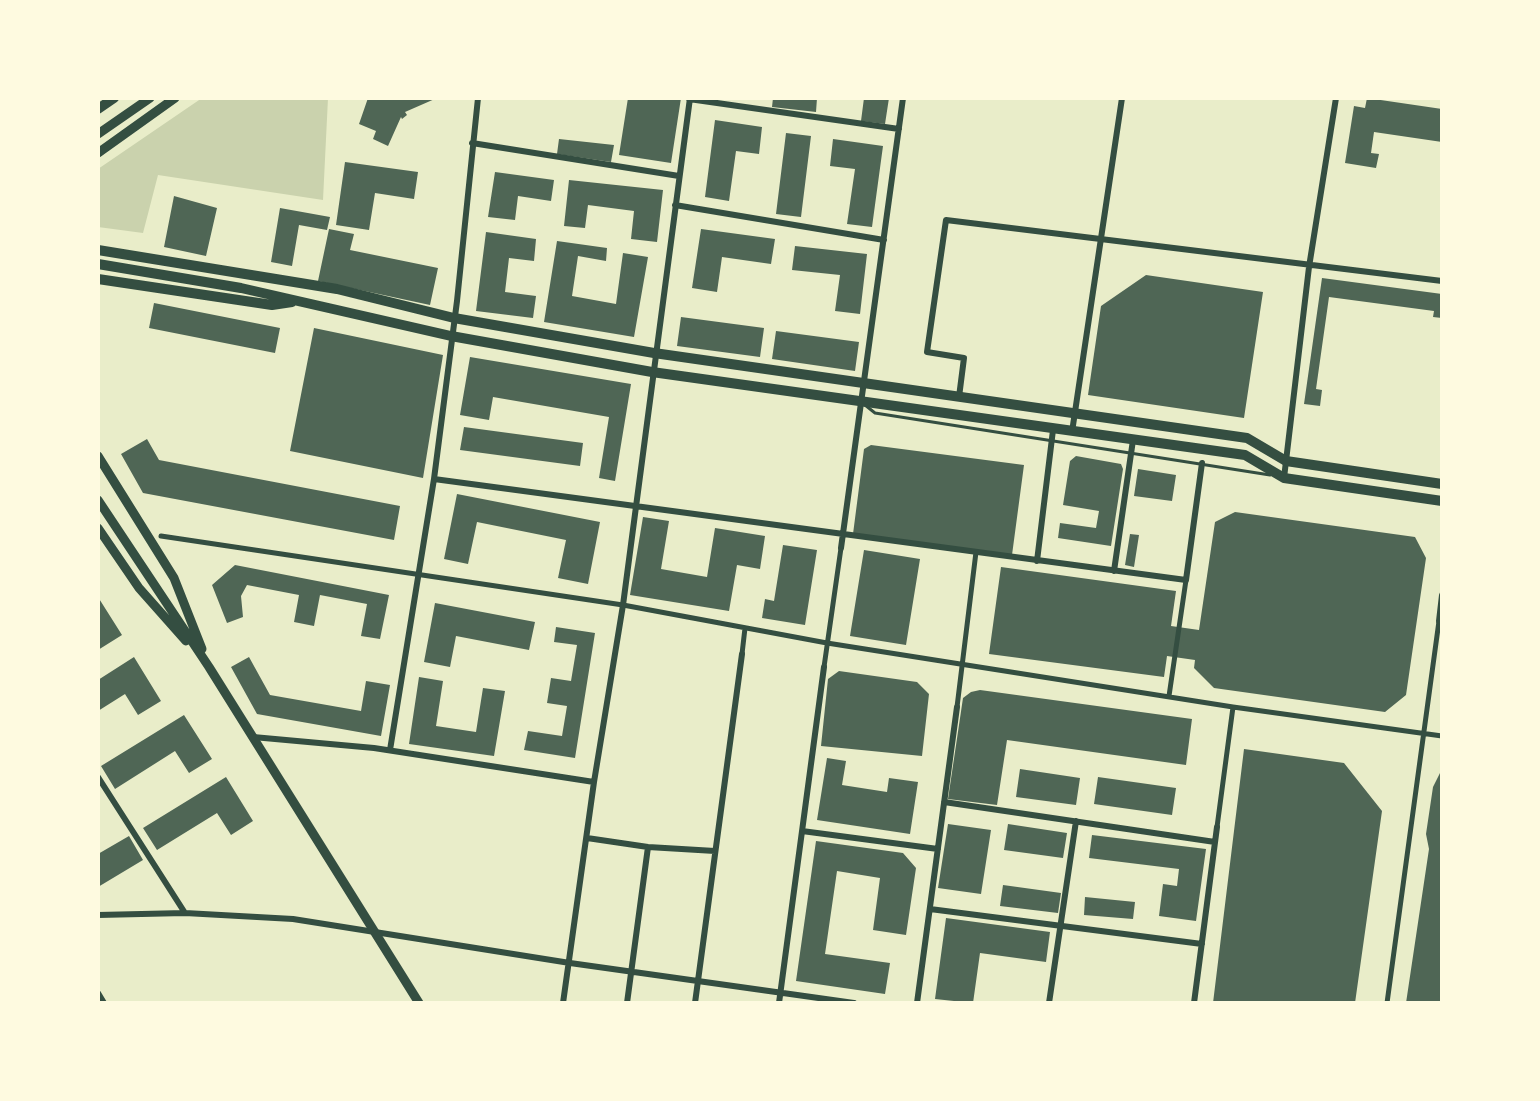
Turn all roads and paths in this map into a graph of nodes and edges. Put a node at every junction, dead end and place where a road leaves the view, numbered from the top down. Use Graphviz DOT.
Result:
graph roads {
  1 [pos="114,98"];
  2 [pos="150,98"];
  3 [pos="175,98"];
  4 [pos="478,98"];
  5 [pos="903,98"];
  6 [pos="1122,98"];
  7 [pos="1336,98"];
  8 [pos="690,99"];
  9 [pos="98,109"];
  10 [pos="899,129"];
  11 [pos="98,134"];
  12 [pos="472,143"];
  13 [pos="98,153"];
  14 [pos="679,176"];
  15 [pos="675,205"];
  16 [pos="884,240"];
  17 [pos="1101,240"];
  18 [pos="98,250"];
  19 [pos="98,264"];
  20 [pos="1309,267"];
  21 [pos="98,279"];
  22 [pos="1442,281"];
  23 [pos="298,301"];
  24 [pos="454,318"];
  25 [pos="451,336"];
  26 [pos="654,353"];
  27 [pos="652,372"];
  28 [pos="864,384"];
  29 [pos="959,397"];
  30 [pos="862,402"];
  31 [pos="1074,414"];
  32 [pos="1072,432"];
  33 [pos="1053,435"];
  34 [pos="1133,440"];
  35 [pos="1131,452"];
  36 [pos="98,456"];
  37 [pos="1286,461"];
  38 [pos="1202,463"];
  39 [pos="1284,478"];
  40 [pos="434,479"];
  41 [pos="1442,484"];
  42 [pos="98,500"];
  43 [pos="1442,501"];
  44 [pos="635,507"];
  45 [pos="98,528"];
  46 [pos="843,535"];
  47 [pos="161,536"];
  48 [pos="841,548"];
  49 [pos="976,552"];
  50 [pos="1037,561"];
  51 [pos="1114,571"];
  52 [pos="419,575"];
  53 [pos="1186,580"];
  54 [pos="1442,595"];
  55 [pos="623,605"];
  56 [pos="1440,622"];
  57 [pos="745,628"];
  58 [pos="827,643"];
  59 [pos="742,654"];
  60 [pos="962,663"];
  61 [pos="209,667"];
  62 [pos="824,667"];
  63 [pos="1169,696"];
  64 [pos="957,707"];
  65 [pos="1233,707"];
  66 [pos="1424,734"];
  67 [pos="1442,736"];
  68 [pos="252,737"];
  69 [pos="390,750"];
  70 [pos="98,777"];
  71 [pos="594,782"];
  72 [pos="944,802"];
  73 [pos="1076,821"];
  74 [pos="1217,827"];
  75 [pos="802,831"];
  76 [pos="587,838"];
  77 [pos="1215,842"];
  78 [pos="648,847"];
  79 [pos="938,849"];
  80 [pos="715,851"];
  81 [pos="930,909"];
  82 [pos="185,913"];
  83 [pos="98,915"];
  84 [pos="1060,926"];
  85 [pos="375,930"];
  86 [pos="1202,944"];
  87 [pos="570,963"];
  88 [pos="630,971"];
  89 [pos="697,981"];
  90 [pos="98,993"];
  91 [pos="780,993"];
  92 [pos="832,1002"];
  93 [pos="104,1003"];
  94 [pos="419,1003"];
  95 [pos="563,1003"];
  96 [pos="627,1003"];
  97 [pos="695,1003"];
  98 [pos="779,1003"];
  99 [pos="854,1003"];
  100 [pos="917,1003"];
  101 [pos="1049,1003"];
  102 [pos="1194,1003"];
  103 [pos="1387,1003"];
  1 -- 9 [label="main road"];
  2 -- 11 [label="main road"];
  3 -- 13 [label="main road"];
  4 -- 12 [label="street"];
  5 -- 10 [label="street"];
  6 -- 17 [label="street"];
  7 -- 20 [label="street"];
  8 -- 10 [label="street"];
  8 -- 14 [label="street"];
  10 -- 16 [label="street"];
  12 -- 14 [label="street"];
  12 -- 24 [label="street"];
  14 -- 15 [label="street"];
  15 -- 16 [label="street"];
  15 -- 26 [label="street"];
  16 -- 28 [label="street"];
  17 -- 20 [label="street"];
  17 -- 29 [label="street"];
  17 -- 31 [label="street"];
  18 -- 24 [label="main road"];
  19 -- 23 [label="main road"];
  20 -- 22 [label="street"];
  20 -- 37 [label="street"];
  21 -- 23 [label="main road"];
  23 -- 25 [label="main road"];
  24 -- 25 [label="street"];
  24 -- 26 [label="main road"];
  25 -- 27 [label="main road"];
  25 -- 40 [label="street"];
  26 -- 27 [label="street"];
  26 -- 28 [label="main road"];
  27 -- 30 [label="main road"];
  27 -- 44 [label="street"];
  28 -- 29 [label="main road"];
  28 -- 30 [label="street"];
  29 -- 31 [label="main road"];
  30 -- 33 [label="main road"];
  30 -- 46 [label="street"];
  31 -- 32 [label="street"];
  31 -- 37 [label="main road"];
  32 -- 33 [label="main road"];
  32 -- 34 [label="main road"];
  33 -- 35 [label="lane"];
  33 -- 50 [label="street"];
  34 -- 35 [label="street"];
  34 -- 39 [label="main road"];
  35 -- 38 [label="lane"];
  35 -- 51 [label="street"];
  36 -- 61 [label="main road"];
  37 -- 39 [label="street"];
  37 -- 41 [label="main road"];
  38 -- 39 [label="lane"];
  38 -- 53 [label="street"];
  39 -- 43 [label="main road"];
  40 -- 44 [label="street"];
  40 -- 52 [label="street"];
  42 -- 61 [label="main road"];
  44 -- 46 [label="street"];
  44 -- 55 [label="street"];
  45 -- 61 [label="main road"];
  46 -- 48 [label="street"];
  46 -- 49 [label="street"];
  47 -- 52 [label="street"];
  48 -- 58 [label="street"];
  49 -- 50 [label="street"];
  49 -- 60 [label="street"];
  50 -- 51 [label="street"];
  51 -- 53 [label="street"];
  52 -- 55 [label="street"];
  52 -- 69 [label="street"];
  53 -- 63 [label="street"];
  54 -- 56 [label="street"];
  55 -- 57 [label="street"];
  55 -- 71 [label="street"];
  56 -- 66 [label="street"];
  57 -- 58 [label="street"];
  57 -- 59 [label="street"];
  58 -- 60 [label="street"];
  58 -- 62 [label="street"];
  59 -- 80 [label="street"];
  60 -- 63 [label="street"];
  60 -- 64 [label="street"];
  61 -- 68 [label="main road"];
  62 -- 75 [label="street"];
  63 -- 65 [label="street"];
  64 -- 72 [label="street"];
  65 -- 66 [label="street"];
  65 -- 74 [label="street"];
  66 -- 67 [label="street"];
  66 -- 103 [label="street"];
  68 -- 69 [label="street"];
  68 -- 85 [label="main road"];
  69 -- 71 [label="street"];
  70 -- 82 [label="street"];
  71 -- 76 [label="street"];
  72 -- 73 [label="street"];
  72 -- 79 [label="street"];
  73 -- 77 [label="street"];
  73 -- 84 [label="street"];
  74 -- 77 [label="street"];
  75 -- 79 [label="street"];
  75 -- 91 [label="street"];
  76 -- 78 [label="street"];
  76 -- 87 [label="street"];
  77 -- 86 [label="street"];
  78 -- 80 [label="street"];
  78 -- 88 [label="street"];
  79 -- 81 [label="street"];
  80 -- 89 [label="street"];
  81 -- 84 [label="street"];
  81 -- 100 [label="street"];
  82 -- 83 [label="street"];
  82 -- 85 [label="street"];
  84 -- 86 [label="street"];
  84 -- 101 [label="street"];
  85 -- 87 [label="street"];
  85 -- 94 [label="main road"];
  86 -- 102 [label="street"];
  87 -- 88 [label="street"];
  87 -- 95 [label="street"];
  88 -- 89 [label="street"];
  88 -- 96 [label="street"];
  89 -- 91 [label="street"];
  89 -- 97 [label="street"];
  90 -- 93 [label="street"];
  91 -- 92 [label="street"];
  91 -- 98 [label="street"];
  92 -- 99 [label="street"];
}
